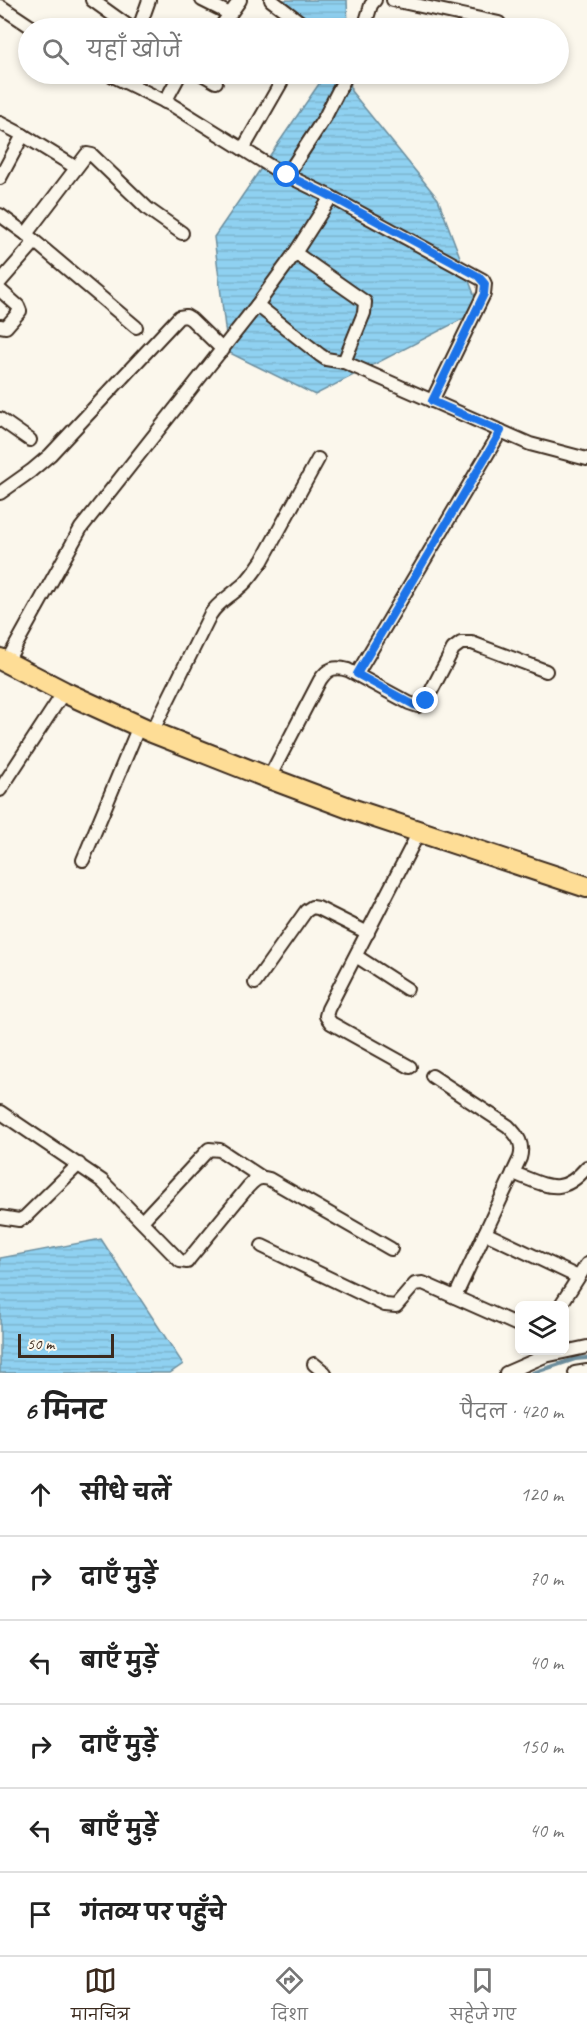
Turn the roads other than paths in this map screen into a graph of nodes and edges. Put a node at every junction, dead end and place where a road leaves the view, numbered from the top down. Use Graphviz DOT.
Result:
graph roads {
  1 [pos="92,0"];
  2 [pos="150,0"];
  3 [pos="202,0"];
  4 [pos="240,0"];
  5 [pos="271,0"];
  6 [pos="375,0"];
  7 [pos="393,0"];
  8 [pos="0,6"];
  9 [pos="230,14"];
  10 [pos="18,18"];
  11 [pos="117,18"];
  12 [pos="143,18"];
  13 [pos="227,18"];
  14 [pos="295,18"];
  15 [pos="367,18"];
  16 [pos="476,18"];
  17 [pos="132,84"];
  18 [pos="175,84"];
  19 [pos="280,84"];
  20 [pos="342,84"];
  21 [pos="165,102"];
  22 [pos="0,123"];
  23 [pos="24,135"];
  24 [pos="243,149"];
  25 [pos="75,167"];
  26 [pos="278,170"];
  27 [pos="0,178"];
  28 [pos="332,197"];
  29 [pos="0,215"];
  30 [pos="182,233"];
  31 [pos="31,238"];
  32 [pos="295,253"];
  33 [pos="0,282"];
  34 [pos="0,290"];
  35 [pos="257,305"];
  36 [pos="0,326"];
  37 [pos="136,327"];
  38 [pos="222,350"];
  39 [pos="344,362"];
  40 [pos="432,401"];
  41 [pos="0,419"];
  42 [pos="501,431"];
  43 [pos="30,440"];
  44 [pos="318,459"];
  45 [pos="587,459"];
  46 [pos="0,493"];
  47 [pos="3,661"];
  48 [pos="546,670"];
  49 [pos="357,674"];
  50 [pos="64,692"];
  51 [pos="146,729"];
  52 [pos="269,777"];
  53 [pos="0,790"];
  54 [pos="419,832"];
  55 [pos="83,860"];
  56 [pos="587,887"];
  57 [pos="368,933"];
  58 [pos="356,956"];
  59 [pos="255,983"];
  60 [pos="407,989"];
  61 [pos="410,1067"];
  62 [pos="432,1076"];
  63 [pos="0,1112"];
  64 [pos="79,1164"];
  65 [pos="587,1167"];
  66 [pos="513,1173"];
  67 [pos="261,1177"];
  68 [pos="0,1217"];
  69 [pos="142,1221"];
  70 [pos="485,1233"];
  71 [pos="262,1246"];
  72 [pos="391,1249"];
  73 [pos="587,1264"];
  74 [pos="578,1277"];
  75 [pos="455,1297"];
  76 [pos="563,1301"];
  77 [pos="515,1324"];
  78 [pos="587,1347"];
  79 [pos="569,1348"];
  80 [pos="548,1355"];
  81 [pos="314,1364"];
  82 [pos="587,1371"];
  83 [pos="325,1373"];
  84 [pos="506,1373"];
  85 [pos="575,1373"];
  1 -- 11 [label="street"];
  2 -- 12 [label="street"];
  3 -- 9 [label="street"];
  4 -- 9 [label="street"];
  5 -- 14 [label="street"];
  6 -- 15 [label="street"];
  7 -- 16 [label="street"];
  8 -- 10 [label="street"];
  9 -- 13 [label="street"];
  17 -- 21 [label="street"];
  18 -- 21 [label="street"];
  19 -- 24 [label="street"];
  20 -- 26 [label="street"];
  21 -- 24 [label="street"];
  22 -- 23 [label="street"];
  23 -- 25 [label="street"];
  23 -- 27 [label="street"];
  24 -- 26 [label="street"];
  25 -- 30 [label="street"];
  25 -- 31 [label="street"];
  26 -- 28 [label="street"];
  28 -- 32 [label="street"];
  28 -- 40 [label="street"];
  29 -- 31 [label="street"];
  31 -- 33 [label="street"];
  31 -- 37 [label="street"];
  32 -- 35 [label="street"];
  32 -- 39 [label="street"];
  34 -- 36 [label="street"];
  35 -- 38 [label="street"];
  35 -- 39 [label="street"];
  38 -- 46 [label="street"];
  38 -- 47 [label="street"];
  39 -- 40 [label="street"];
  40 -- 42 [label="street"];
  41 -- 43 [label="street"];
  42 -- 45 [label="street"];
  42 -- 49 [label="street"];
  44 -- 51 [label="street"];
  47 -- 50 [label="main road"];
  48 -- 49 [label="street"];
  49 -- 52 [label="street"];
  50 -- 51 [label="main road"];
  50 -- 53 [label="street"];
  51 -- 52 [label="main road"];
  51 -- 55 [label="street"];
  52 -- 54 [label="main road"];
  54 -- 56 [label="main road"];
  54 -- 57 [label="street"];
  57 -- 58 [label="street"];
  57 -- 59 [label="street"];
  58 -- 60 [label="street"];
  58 -- 61 [label="street"];
  62 -- 66 [label="street"];
  63 -- 64 [label="street"];
  64 -- 68 [label="street"];
  64 -- 69 [label="street"];
  65 -- 66 [label="street"];
  66 -- 70 [label="street"];
  67 -- 69 [label="street"];
  67 -- 69 [label="street"];
  67 -- 72 [label="street"];
  70 -- 74 [label="street"];
  70 -- 75 [label="street"];
  71 -- 75 [label="street"];
  73 -- 74 [label="street"];
  74 -- 76 [label="street"];
  75 -- 77 [label="street"];
  78 -- 79 [label="street"];
  80 -- 84 [label="street"];
  81 -- 83 [label="street"];
  82 -- 85 [label="street"];
}
